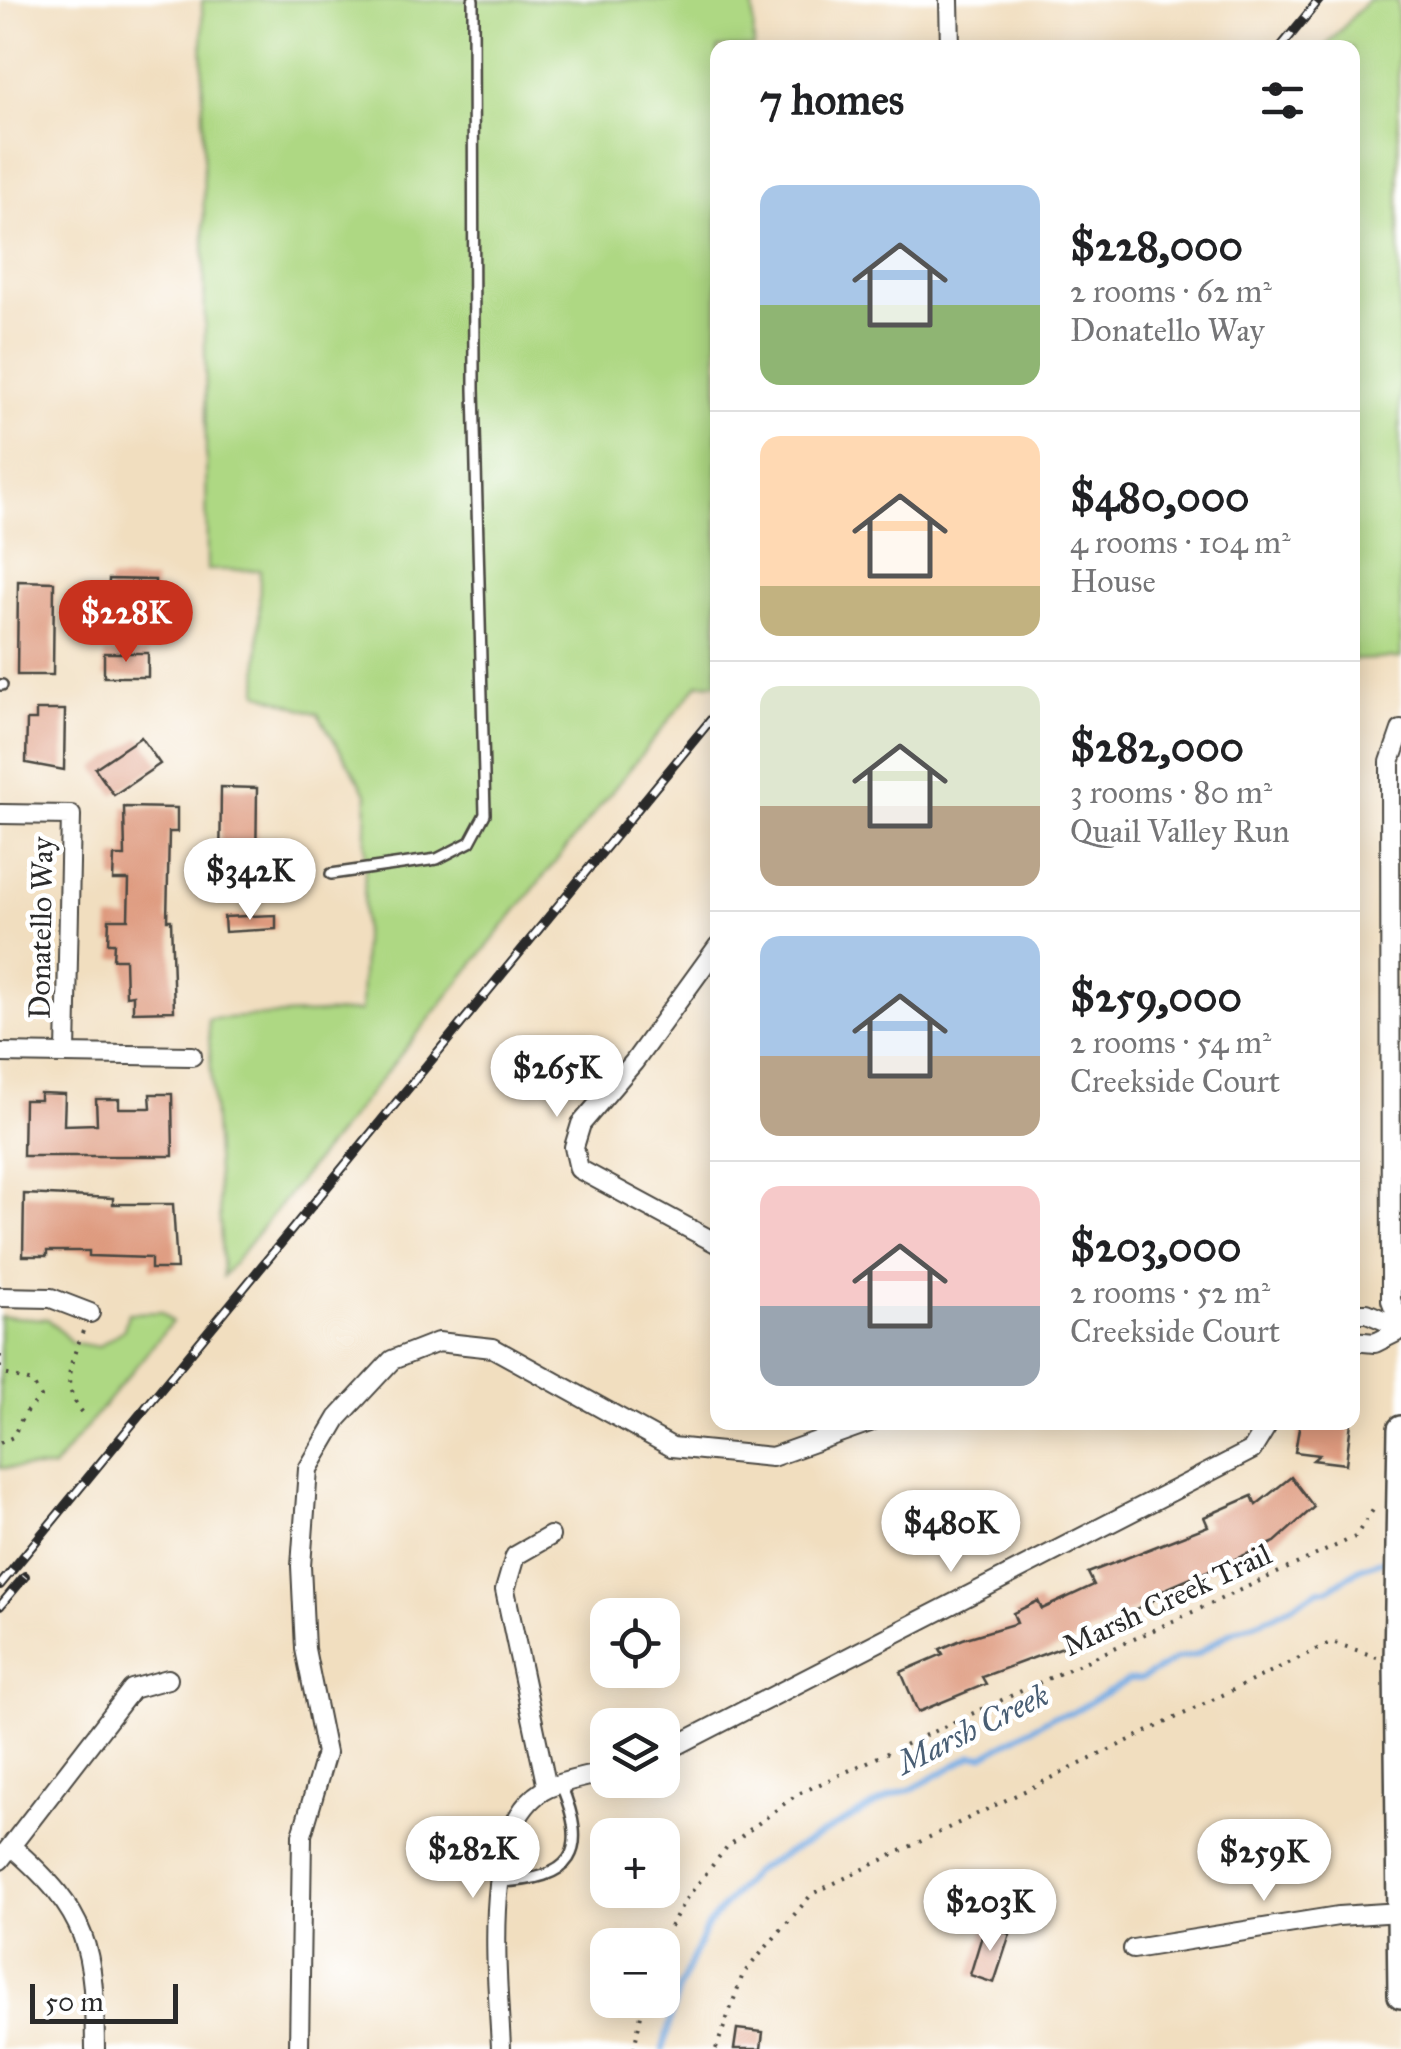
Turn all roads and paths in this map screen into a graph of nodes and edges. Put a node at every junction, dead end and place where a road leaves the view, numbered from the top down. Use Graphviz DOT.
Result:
graph roads {
  1 [pos="473,0"];
  2 [pos="949,0"];
  3 [pos="950,40"];
  4 [pos="1401,730"];
  5 [pos="0,814"];
  6 [pos="331,874"];
  7 [pos="710,957"];
  8 [pos="0,1052"];
  9 [pos="66,1053"];
  10 [pos="192,1056"];
  11 [pos="710,1240"];
  12 [pos="0,1297"];
  13 [pos="1360,1313"];
  14 [pos="90,1314"];
  15 [pos="1401,1328"];
  16 [pos="1360,1341"];
  17 [pos="0,1355"];
  18 [pos="0,1373"];
  19 [pos="84,1413"];
  20 [pos="848,1430"];
  21 [pos="1264,1430"];
  22 [pos="1401,1430"];
  23 [pos="0,1443"];
  24 [pos="1398,1487"];
  25 [pos="550,1536"];
  26 [pos="1397,1663"];
  27 [pos="168,1679"];
  28 [pos="680,1744"];
  29 [pos="590,1777"];
  30 [pos="554,1786"];
  31 [pos="6,1853"];
  32 [pos="496,1882"];
  33 [pos="1401,1912"];
  34 [pos="669,1928"];
  35 [pos="1133,1949"];
  36 [pos="1401,1995"];
  37 [pos="640,2018"];
  38 [pos="95,2049"];
  39 [pos="299,2049"];
  40 [pos="502,2049"];
  41 [pos="634,2049"];
  42 [pos="716,2049"];
  1 -- 6 [label="lane"];
  2 -- 3 [label="street"];
  4 -- 15 [label="street"];
  5 -- 9 [label="street, Donatello Way"];
  7 -- 11 [label="street"];
  8 -- 9 [label="street"];
  9 -- 10 [label="street"];
  12 -- 14 [label="street"];
  13 -- 15 [label="street"];
  14 -- 19 [label="path"];
  15 -- 16 [label="street"];
  17 -- 18 [label="path"];
  18 -- 23 [label="path"];
  20 -- 39 [label="street"];
  21 -- 28 [label="street"];
  22 -- 24 [label="street"];
  24 -- 26 [label="street"];
  24 -- 34 [label="path, Marsh Creek Trail"];
  25 -- 30 [label="street"];
  26 -- 33 [label="street"];
  26 -- 42 [label="path"];
  27 -- 31 [label="street"];
  29 -- 30 [label="street"];
  30 -- 32 [label="street"];
  30 -- 32 [label="lane"];
  31 -- 38 [label="street"];
  32 -- 40 [label="street"];
  33 -- 35 [label="street"];
  33 -- 36 [label="street"];
  37 -- 41 [label="path"];
}
